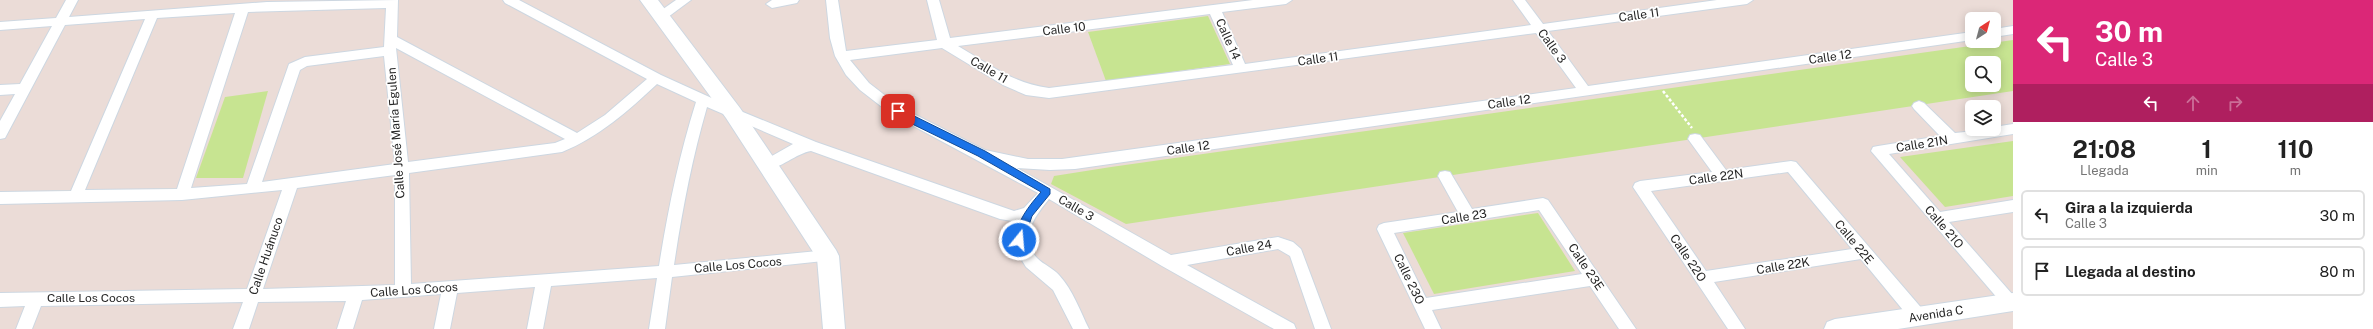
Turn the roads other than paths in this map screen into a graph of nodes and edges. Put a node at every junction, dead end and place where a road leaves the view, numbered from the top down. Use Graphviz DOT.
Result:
graph roads {
  1 [pos="72,0"];
  2 [pos="509,0"];
  3 [pos="649,0"];
  4 [pos="685,0"];
  5 [pos="793,0"];
  6 [pos="832,0"];
  7 [pos="933,0"];
  8 [pos="1286,0"];
  9 [pos="1519,0"];
  10 [pos="1747,0"];
  11 [pos="391,2"];
  12 [pos="772,4"];
  13 [pos="244,8"];
  14 [pos="1214,10"];
  15 [pos="153,14"];
  16 [pos="660,17"];
  17 [pos="61,22"];
  18 [pos="0,26"];
  19 [pos="1539,28"];
  20 [pos="2013,30"];
  21 [pos="2001,32"];
  22 [pos="1965,37"];
  23 [pos="945,44"];
  24 [pos="390,45"];
  25 [pos="842,56"];
  26 [pos="1241,69"];
  27 [pos="656,78"];
  28 [pos="22,89"];
  29 [pos="0,90"];
  30 [pos="1585,91"];
  31 [pos="703,99"];
  32 [pos="1919,106"];
  33 [pos="733,113"];
  34 [pos="2,127"];
  35 [pos="2013,130"];
  36 [pos="1696,136"];
  37 [pos="1952,139"];
  38 [pos="578,140"];
  39 [pos="811,146"];
  40 [pos="1878,151"];
  41 [pos="981,154"];
  42 [pos="768,165"];
  43 [pos="1791,166"];
  44 [pos="1046,167"];
  45 [pos="402,168"];
  46 [pos="1445,176"];
  47 [pos="1723,176"];
  48 [pos="292,183"];
  49 [pos="1640,187"];
  50 [pos="1042,188"];
  51 [pos="252,189"];
  52 [pos="182,194"];
  53 [pos="76,196"];
  54 [pos="0,198"];
  55 [pos="1543,204"];
  56 [pos="2013,206"];
  57 [pos="1029,213"];
  58 [pos="1468,216"];
  59 [pos="1936,218"];
  60 [pos="1384,229"];
  61 [pos="1863,253"];
  62 [pos="828,256"];
  63 [pos="1167,262"];
  64 [pos="665,272"];
  65 [pos="1702,278"];
  66 [pos="1594,279"];
  67 [pos="544,280"];
  68 [pos="450,287"];
  69 [pos="403,291"];
  70 [pos="356,294"];
  71 [pos="252,297"];
  72 [pos="36,299"];
  73 [pos="0,300"];
  74 [pos="2011,302"];
  75 [pos="1422,305"];
  76 [pos="1918,316"];
  77 [pos="24,329"];
  78 [pos="241,329"];
  79 [pos="344,329"];
  80 [pos="442,329"];
  81 [pos="535,329"];
  82 [pos="657,329"];
  83 [pos="834,329"];
  84 [pos="1082,329"];
  85 [pos="1288,329"];
  86 [pos="1324,329"];
  87 [pos="1433,329"];
  88 [pos="1628,329"];
  89 [pos="1737,329"];
  90 [pos="1835,329"];
  1 -- 17 [label="street"];
  2 -- 27 [label="street"];
  3 -- 16 [label="street"];
  4 -- 16 [label="street"];
  5 -- 12 [label="street"];
  6 -- 25 [label="street, Calle 3"];
  7 -- 23 [label="street"];
  8 -- 14 [label="street, Calle 10"];
  9 -- 19 [label="street, Calle 3"];
  10 -- 19 [label="street, Calle 11"];
  11 -- 13 [label="street"];
  11 -- 24 [label="street, Calle José María Egulen"];
  13 -- 15 [label="street"];
  13 -- 52 [label="street"];
  14 -- 23 [label="street, Calle 10"];
  14 -- 26 [label="street, Calle 14"];
  15 -- 17 [label="street"];
  15 -- 53 [label="street"];
  16 -- 33 [label="street"];
  17 -- 18 [label="street"];
  17 -- 28 [label="street"];
  19 -- 26 [label="street, Calle 11"];
  19 -- 30 [label="street, Calle 3"];
  20 -- 21 [label="street"];
  22 -- 30 [label="street, Calle 12"];
  23 -- 25 [label="street, Calle 10"];
  23 -- 26 [label="street, Calle 11"];
  24 -- 38 [label="street"];
  24 -- 45 [label="street, Calle José María Egulen"];
  24 -- 51 [label="street"];
  25 -- 41 [label="street, Calle 3"];
  27 -- 31 [label="street"];
  27 -- 38 [label="street"];
  28 -- 29 [label="street"];
  28 -- 34 [label="street"];
  30 -- 44 [label="street, Calle 12"];
  31 -- 33 [label="street"];
  31 -- 64 [label="street"];
  32 -- 37 [label="street"];
  33 -- 39 [label="street"];
  33 -- 42 [label="street"];
  35 -- 37 [label="street, Calle 21N"];
  36 -- 47 [label="street"];
  37 -- 40 [label="street, Calle 21N"];
  38 -- 45 [label="street"];
  39 -- 42 [label="street"];
  39 -- 57 [label="street"];
  40 -- 59 [label="street, Calle 21O"];
  41 -- 44 [label="street, Calle 12"];
  41 -- 50 [label="street, Calle 3"];
  42 -- 62 [label="street"];
  43 -- 47 [label="street, Calle 22N"];
  43 -- 61 [label="street, Calle 22E"];
  44 -- 50 [label="street"];
  45 -- 48 [label="street"];
  45 -- 69 [label="street, Calle José María Egulen"];
  46 -- 58 [label="street"];
  47 -- 49 [label="street, Calle 22N"];
  48 -- 51 [label="street"];
  48 -- 71 [label="street, Calle Huánuco"];
  49 -- 65 [label="street, Calle 22O"];
  50 -- 57 [label="street"];
  50 -- 63 [label="street, Calle 3"];
  51 -- 52 [label="street"];
  52 -- 53 [label="street"];
  53 -- 54 [label="street"];
  55 -- 58 [label="street, Calle 23"];
  55 -- 66 [label="street, Calle 23E"];
  56 -- 59 [label="street"];
  57 -- 84 [label="street"];
  58 -- 60 [label="street, Calle 23"];
  59 -- 74 [label="street, Calle 21O"];
  60 -- 75 [label="street, Calle 23O"];
  61 -- 65 [label="street, Calle 22K"];
  61 -- 76 [label="street, Calle 22E"];
  62 -- 64 [label="street, Calle Los Cocos"];
  62 -- 83 [label="street"];
  63 -- 85 [label="street, Calle 3"];
  63 -- 86 [label="street, Calle 24"];
  64 -- 67 [label="street, Calle Los Cocos"];
  64 -- 82 [label="street"];
  65 -- 89 [label="street, Calle 22O"];
  66 -- 75 [label="street"];
  66 -- 88 [label="street, Calle 23E"];
  67 -- 68 [label="street, Calle Los Cocos"];
  67 -- 81 [label="street"];
  68 -- 69 [label="street, Calle Los Cocos"];
  68 -- 80 [label="street"];
  69 -- 70 [label="street, Calle Los Cocos"];
  70 -- 71 [label="street, Calle Los Cocos"];
  70 -- 79 [label="street"];
  71 -- 72 [label="street, Calle Los Cocos"];
  71 -- 78 [label="street, Calle Huánuco"];
  72 -- 73 [label="street, Calle Los Cocos"];
  72 -- 77 [label="street"];
  74 -- 76 [label="street, Avenida C"];
  75 -- 87 [label="street, Calle 23O"];
  76 -- 90 [label="street, Avenida C"];
}
